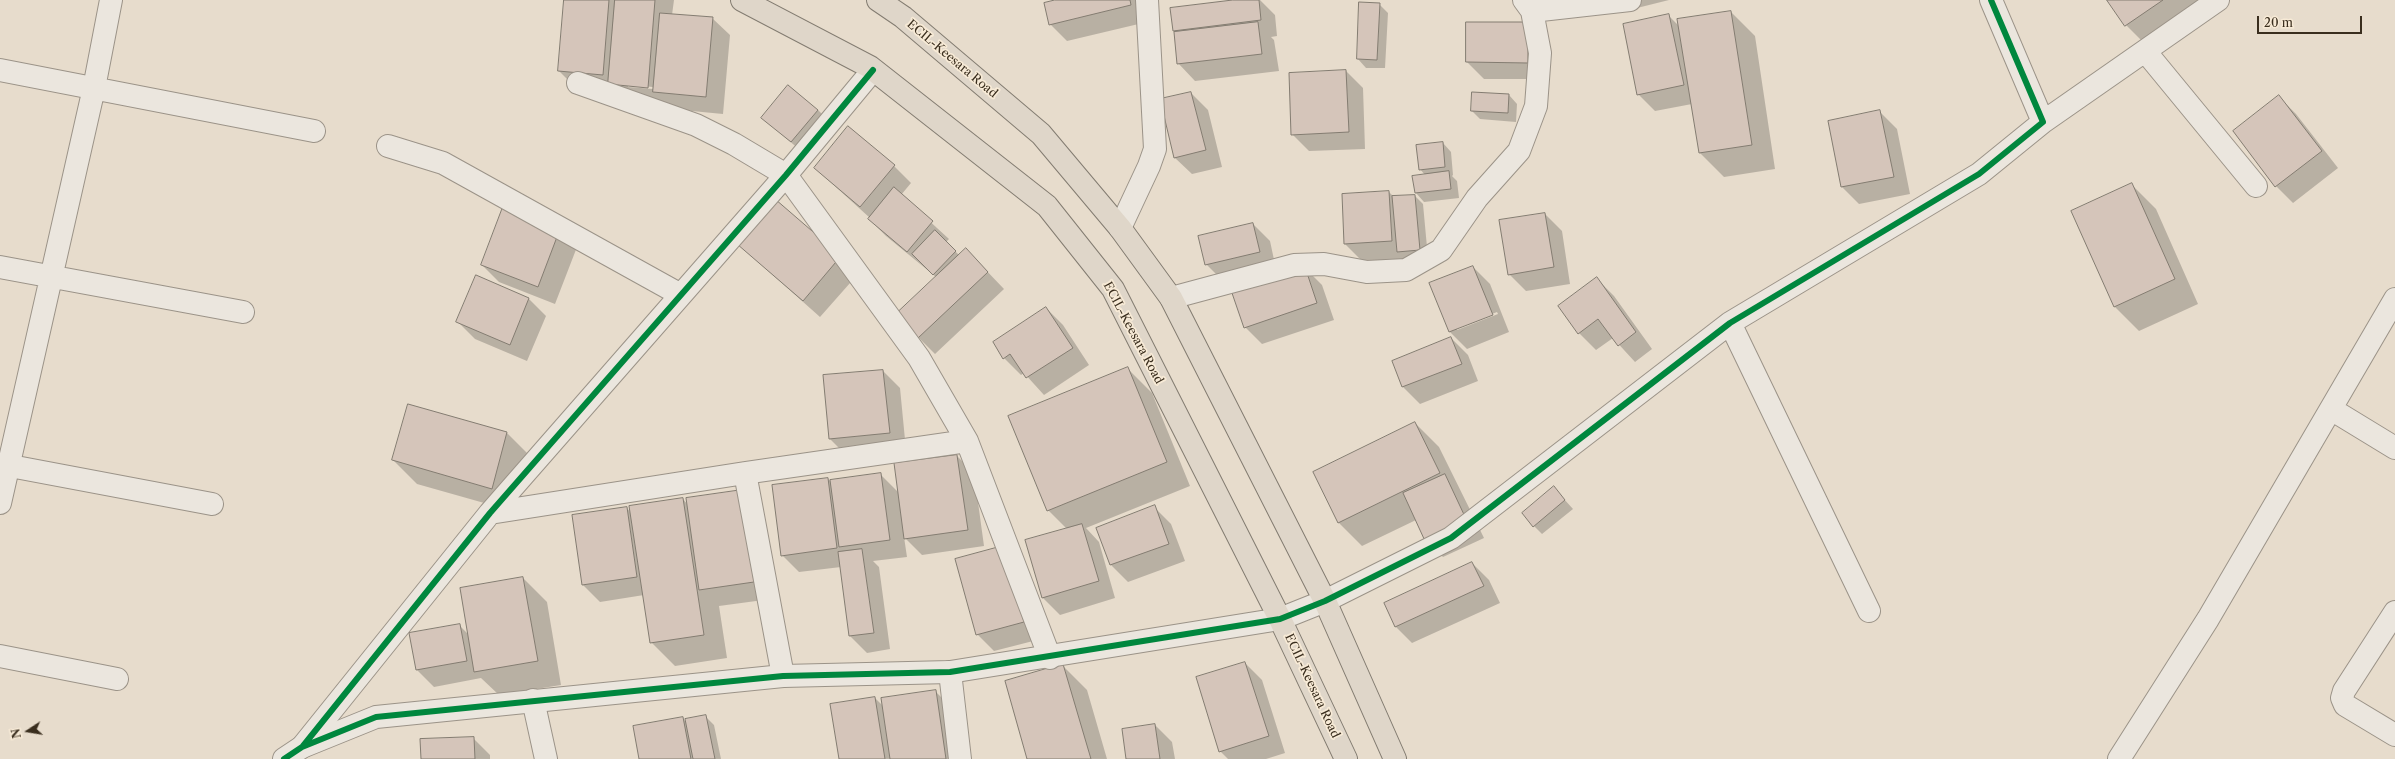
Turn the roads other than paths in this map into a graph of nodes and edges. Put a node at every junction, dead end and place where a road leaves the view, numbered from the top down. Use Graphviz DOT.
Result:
graph roads {
  1 [pos="111,0"];
  2 [pos="742,0"];
  3 [pos="878,0"];
  4 [pos="1147,0"];
  5 [pos="1630,0"];
  6 [pos="1991,0"];
  7 [pos="2218,0"];
  8 [pos="1528,6"];
  9 [pos="2146,51"];
  10 [pos="0,70"];
  11 [pos="873,70"];
  12 [pos="578,83"];
  13 [pos="94,88"];
  14 [pos="2043,122"];
  15 [pos="314,131"];
  16 [pos="388,146"];
  17 [pos="786,176"];
  18 [pos="2256,186"];
  19 [pos="1120,228"];
  20 [pos="0,267"];
  21 [pos="49,278"];
  22 [pos="681,296"];
  23 [pos="1171,298"];
  24 [pos="2395,299"];
  25 [pos="243,312"];
  26 [pos="1730,324"];
  27 [pos="2331,409"];
  28 [pos="967,441"];
  29 [pos="2395,448"];
  30 [pos="4,465"];
  31 [pos="745,473"];
  32 [pos="0,503"];
  33 [pos="212,504"];
  34 [pos="490,513"];
  35 [pos="1325,601"];
  36 [pos="1869,611"];
  37 [pos="1280,619"];
  38 [pos="2392,626"];
  39 [pos="0,656"];
  40 [pos="1050,658"];
  41 [pos="950,672"];
  42 [pos="783,676"];
  43 [pos="117,679"];
  44 [pos="533,700"];
  45 [pos="2395,735"];
  46 [pos="293,753"];
  47 [pos="546,759"];
  48 [pos="960,759"];
  49 [pos="1346,759"];
  50 [pos="1395,759"];
  51 [pos="2119,759"];
  1 -- 13 [label="street"];
  2 -- 11 [label="main road, ECIL-Keesara Road"];
  3 -- 19 [label="main road, ECIL-Keesara Road"];
  4 -- 19 [label="street"];
  5 -- 8 [label="street"];
  6 -- 14 [label="street"];
  7 -- 9 [label="street"];
  8 -- 23 [label="street"];
  9 -- 14 [label="street"];
  9 -- 18 [label="street"];
  10 -- 13 [label="street"];
  11 -- 17 [label="street"];
  11 -- 37 [label="main road, ECIL-Keesara Road"];
  12 -- 17 [label="street"];
  13 -- 15 [label="street"];
  13 -- 21 [label="street"];
  14 -- 26 [label="street"];
  16 -- 22 [label="street"];
  17 -- 22 [label="street"];
  17 -- 28 [label="street"];
  19 -- 23 [label="main road, ECIL-Keesara Road"];
  20 -- 21 [label="street"];
  21 -- 25 [label="street"];
  21 -- 30 [label="street"];
  22 -- 34 [label="street"];
  23 -- 35 [label="main road, ECIL-Keesara Road"];
  24 -- 27 [label="street"];
  26 -- 35 [label="street"];
  26 -- 36 [label="street"];
  27 -- 29 [label="street"];
  27 -- 51 [label="street"];
  28 -- 31 [label="street"];
  28 -- 40 [label="street"];
  30 -- 32 [label="street"];
  30 -- 33 [label="street"];
  31 -- 34 [label="street"];
  31 -- 42 [label="street"];
  34 -- 46 [label="street"];
  35 -- 37 [label="street"];
  35 -- 50 [label="main road, ECIL-Keesara Road"];
  37 -- 40 [label="street"];
  37 -- 49 [label="main road, ECIL-Keesara Road"];
  38 -- 45 [label="street"];
  39 -- 43 [label="street"];
  40 -- 41 [label="street"];
  41 -- 42 [label="street"];
  41 -- 48 [label="street"];
  42 -- 44 [label="street"];
  44 -- 46 [label="street"];
  44 -- 47 [label="street"];
}
